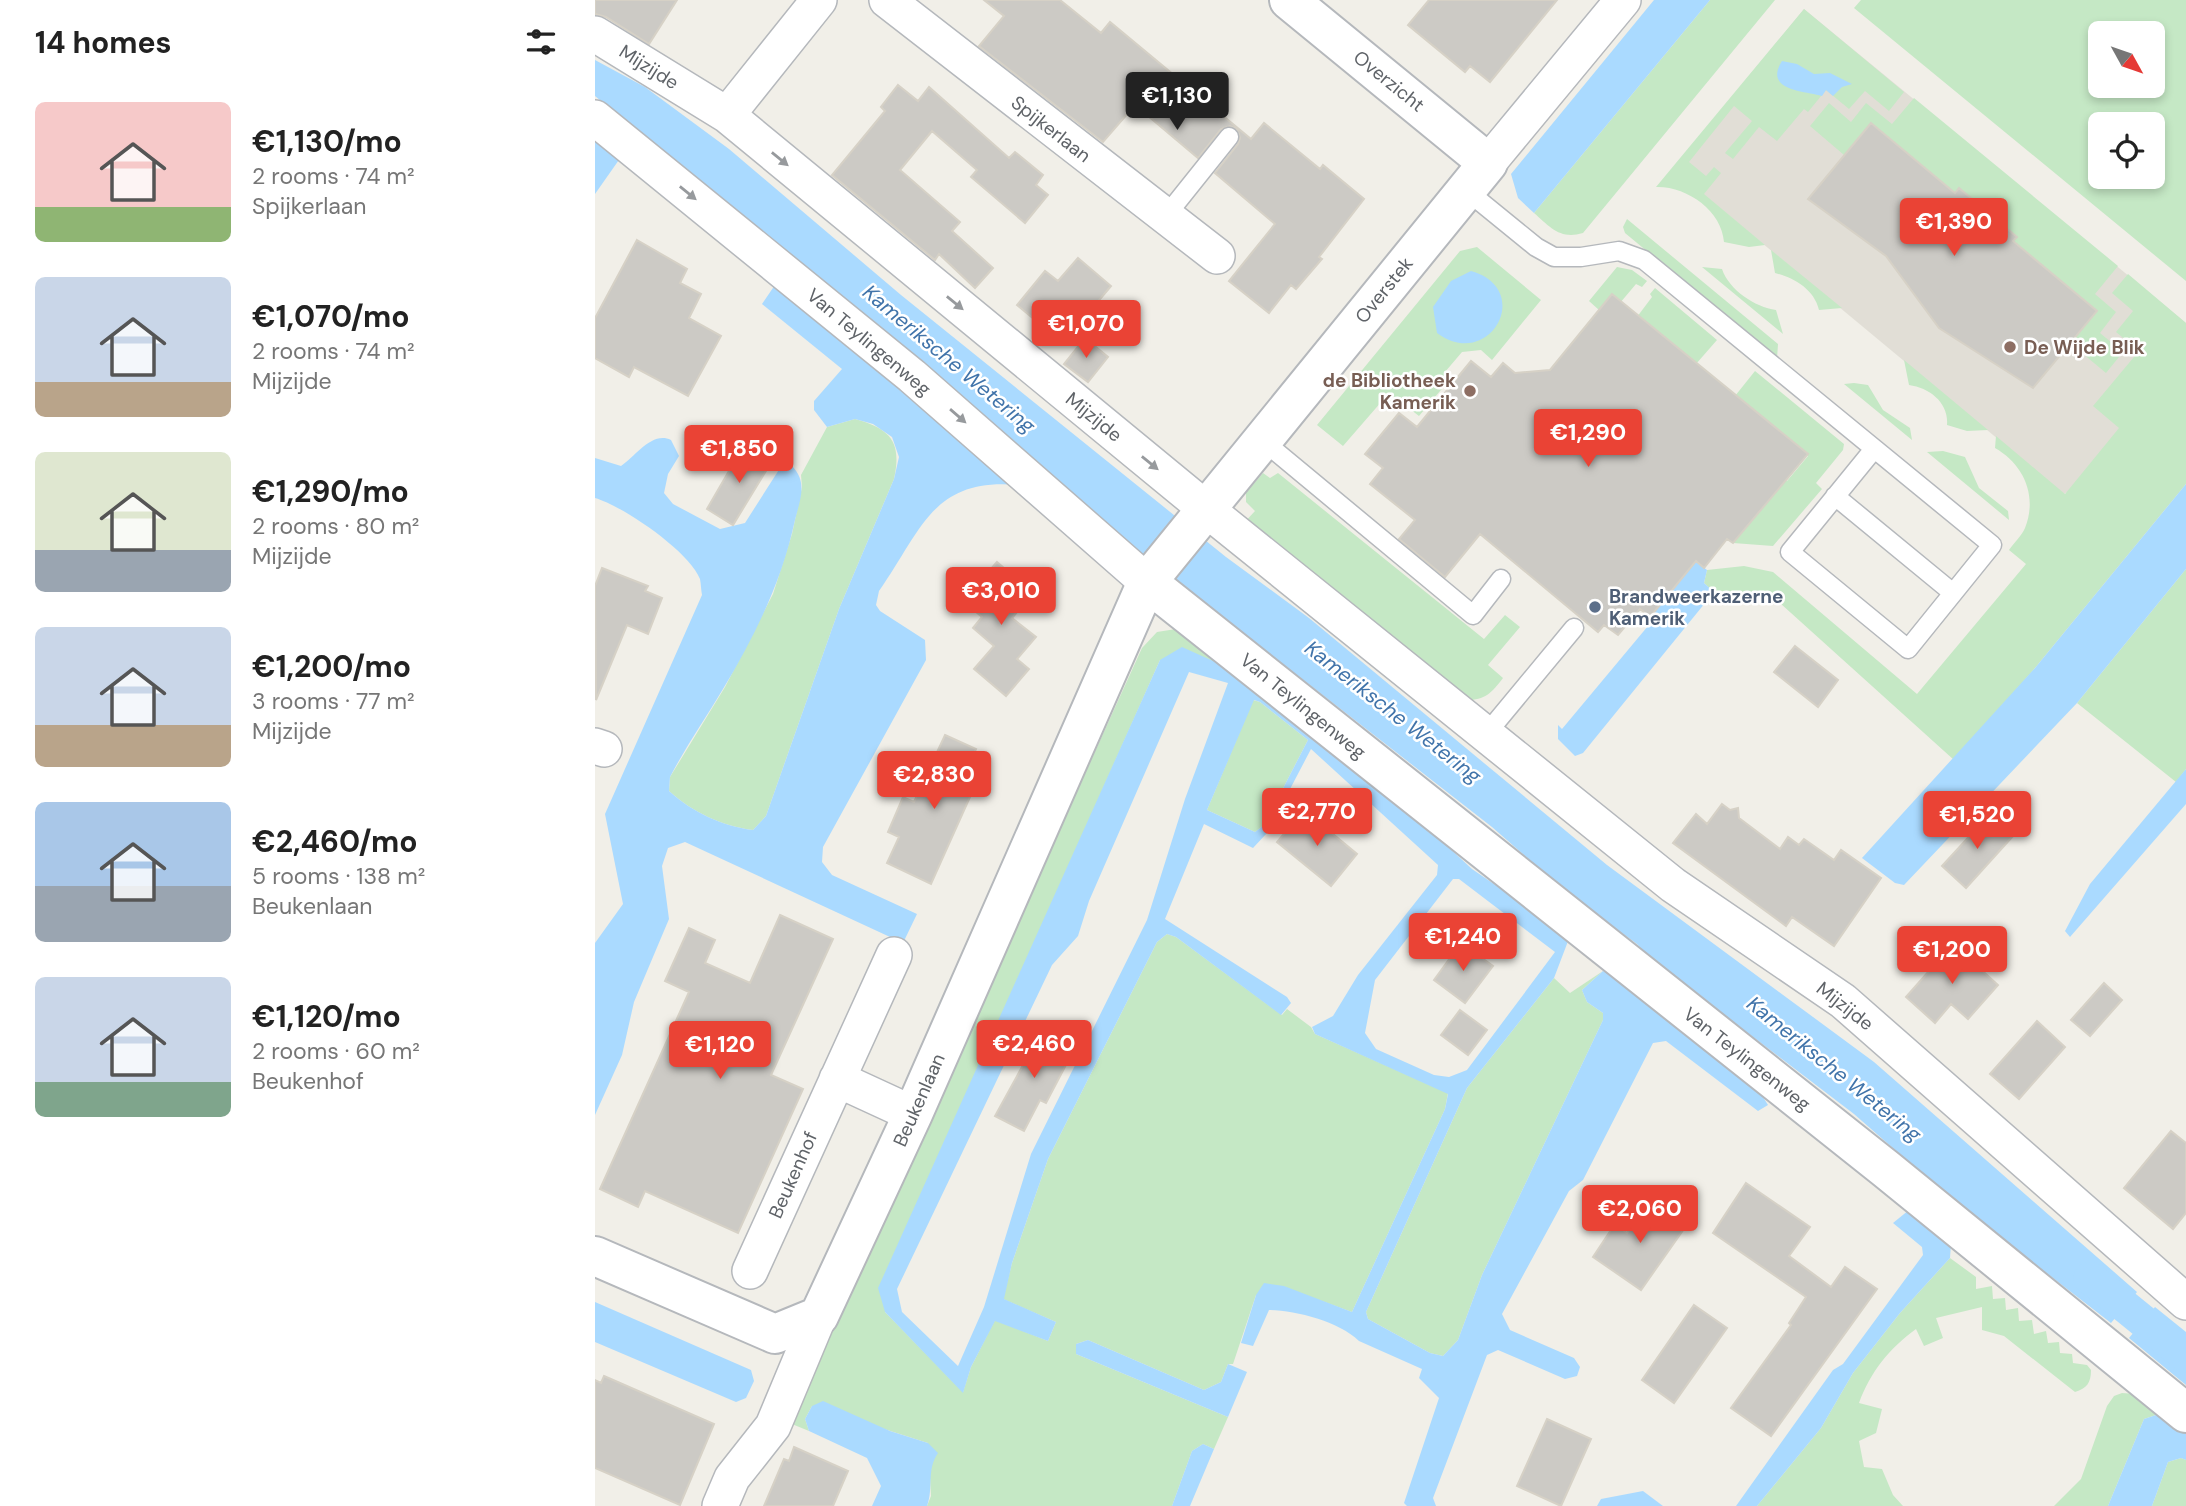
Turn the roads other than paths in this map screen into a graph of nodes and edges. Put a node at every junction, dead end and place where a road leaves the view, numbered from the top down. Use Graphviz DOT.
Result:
graph roads {
  1 [pos="819,0"];
  2 [pos="887,0"];
  3 [pos="1289,0"];
  4 [pos="1623,0"];
  5 [pos="595,34"];
  6 [pos="727,115"];
  7 [pos="596,118"];
  8 [pos="1229,137"];
  9 [pos="1477,176"];
  10 [pos="1165,217"];
  11 [pos="1217,256"];
  12 [pos="1262,440"];
  13 [pos="1874,449"];
  14 [pos="1835,496"];
  15 [pos="1203,513"];
  16 [pos="1152,577"];
  17 [pos="1501,579"];
  18 [pos="1953,593"];
  19 [pos="1574,628"];
  20 [pos="1487,733"];
  21 [pos="894,954"];
  22 [pos="837,1079"];
  23 [pos="913,1114"];
  24 [pos="595,1256"];
  25 [pos="750,1271"];
  26 [pos="2186,1302"];
  27 [pos="819,1316"];
  28 [pos="2186,1413"];
  29 [pos="720,1506"];
  1 -- 6 [label="street"];
  2 -- 10 [label="street, Spijkerlaan"];
  3 -- 9 [label="street, Overzicht"];
  4 -- 9 [label="street, Overstek"];
  5 -- 6 [label="street, Mijzijde"];
  6 -- 15 [label="street, Mijzijde, one-way"];
  7 -- 16 [label="street, Van Teylingenweg, one-way"];
  8 -- 10 [label="lane"];
  9 -- 12 [label="street, Overstek"];
  9 -- 13 [label="lane"];
  10 -- 11 [label="street, Spijkerlaan"];
  12 -- 15 [label="street, Overstek"];
  12 -- 17 [label="lane"];
  13 -- 14 [label="lane"];
  13 -- 18 [label="lane"];
  14 -- 18 [label="lane"];
  14 -- 18 [label="lane"];
  15 -- 16 [label="street, Overstek"];
  15 -- 20 [label="street, Mijzijde"];
  16 -- 23 [label="street, Beukenlaan"];
  16 -- 28 [label="street, Van Teylingenweg"];
  19 -- 20 [label="lane"];
  20 -- 26 [label="street, Mijzijde"];
  21 -- 22 [label="street, Beukenhof"];
  22 -- 23 [label="street"];
  22 -- 25 [label="street, Beukenhof"];
  23 -- 27 [label="street, Beukenlaan"];
  24 -- 27 [label="street"];
  27 -- 29 [label="street"];
}
